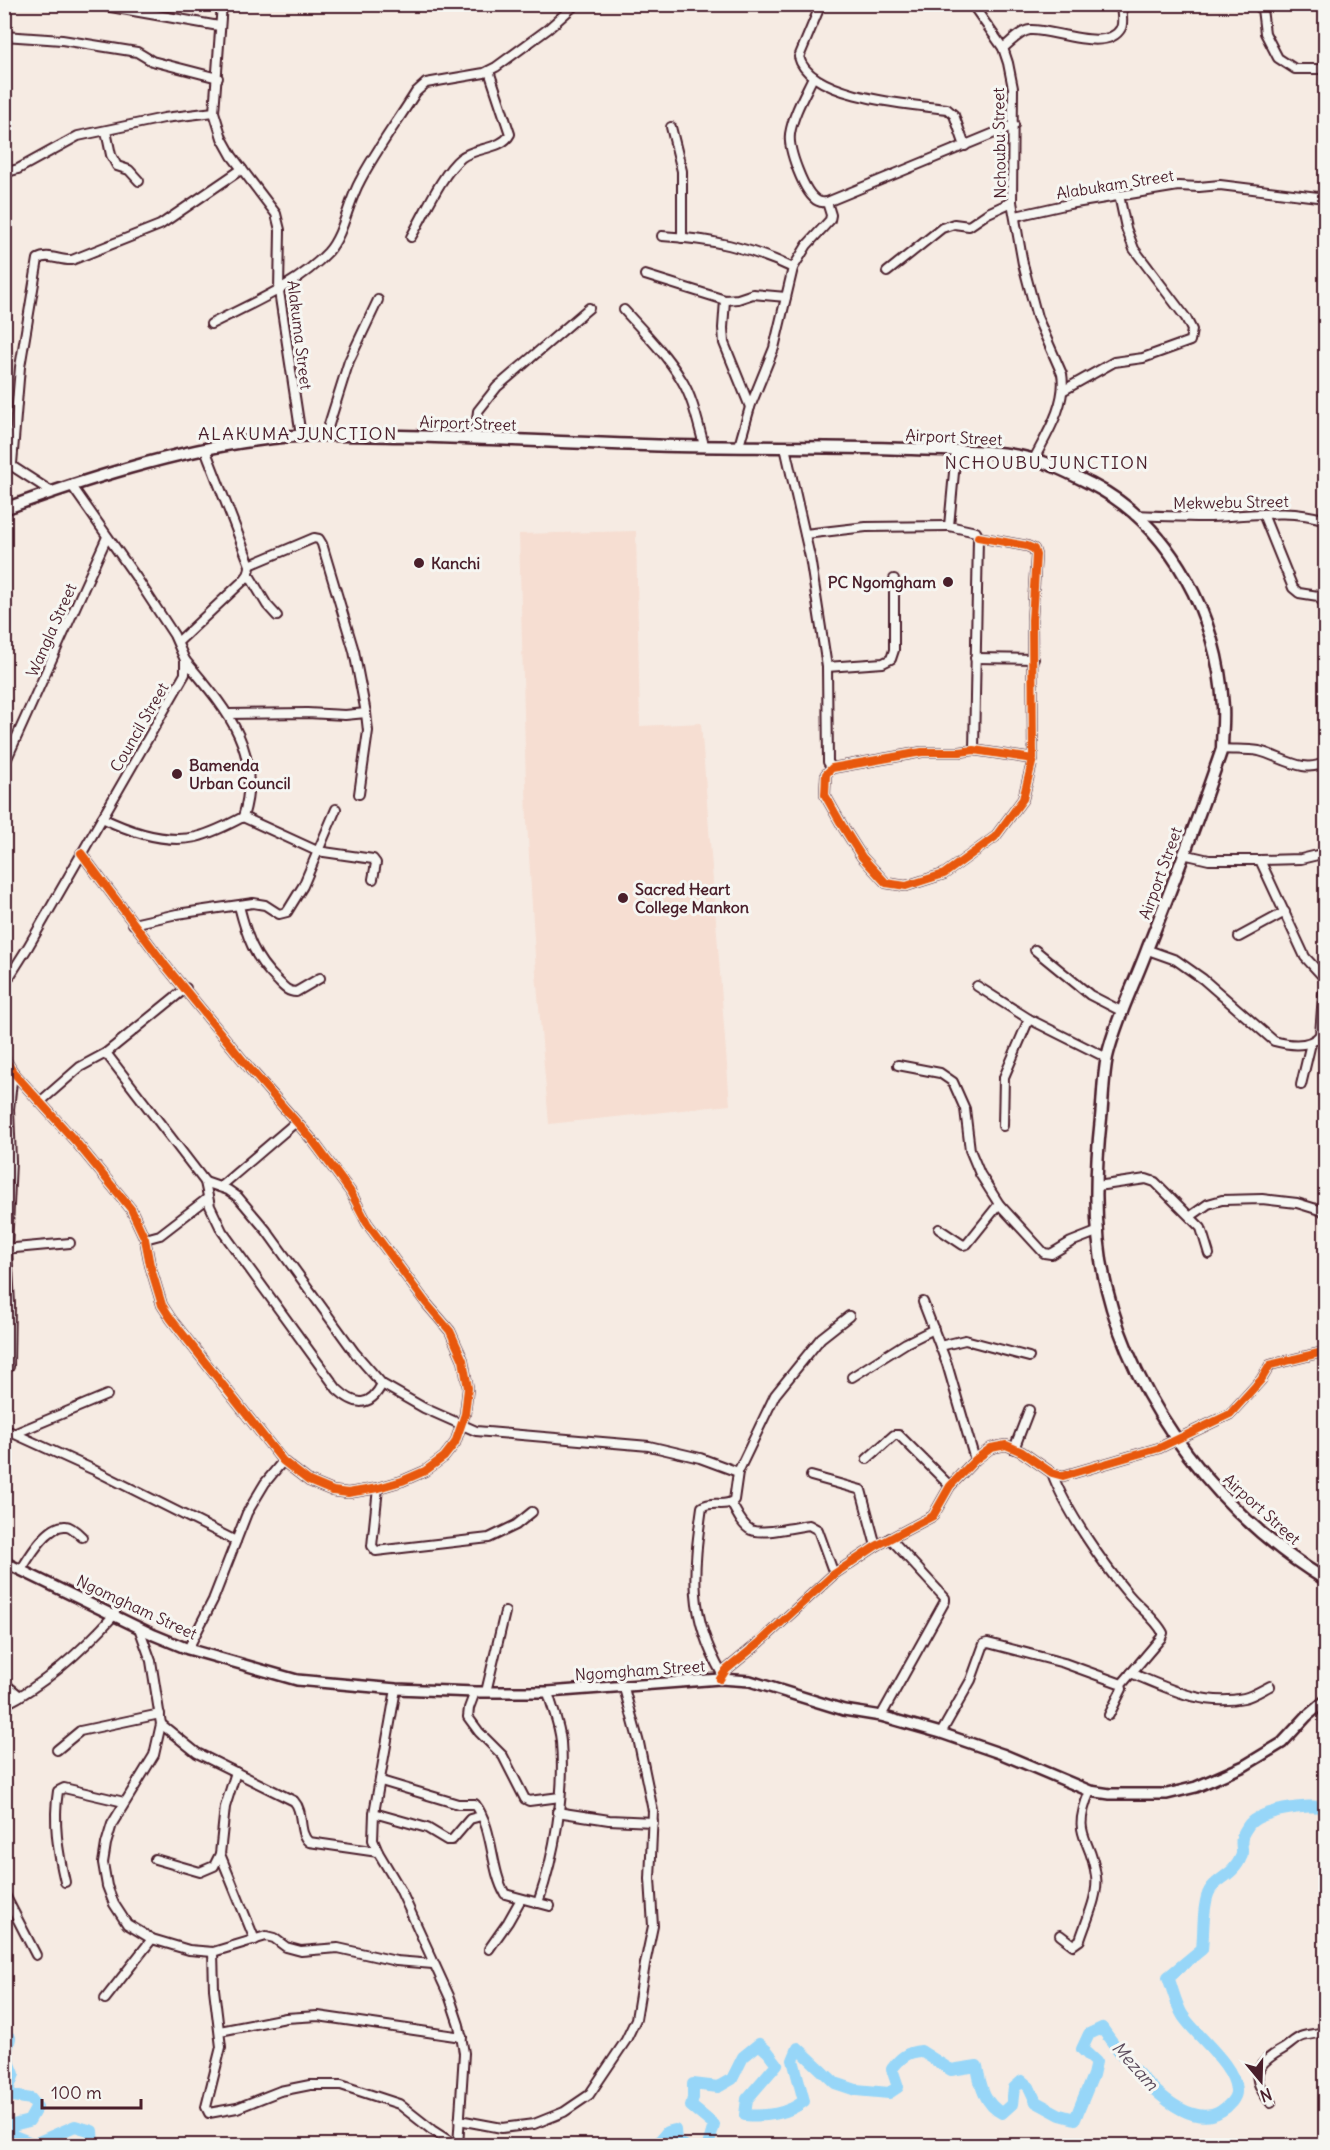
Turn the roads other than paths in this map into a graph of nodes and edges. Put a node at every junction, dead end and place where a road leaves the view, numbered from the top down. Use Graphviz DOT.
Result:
graph roads {
  1 [pos="222,4"];
  2 [pos="576,4"];
  3 [pos="821,4"];
  4 [pos="972,4"];
  5 [pos="1120,4"];
  6 [pos="1255,4"];
  7 [pos="103,5"];
  8 [pos="219,26"];
  9 [pos="4,36"];
  10 [pos="1003,48"];
  11 [pos="1326,69"];
  12 [pos="489,70"];
  13 [pos="813,77"];
  14 [pos="218,78"];
  15 [pos="214,112"];
  16 [pos="1014,125"];
  17 [pos="671,127"];
  18 [pos="106,131"];
  19 [pos="965,146"];
  20 [pos="242,169"];
  21 [pos="4,173"];
  22 [pos="139,181"];
  23 [pos="1119,195"];
  24 [pos="1326,198"];
  25 [pos="828,202"];
  26 [pos="1012,202"];
  27 [pos="1016,216"];
  28 [pos="662,236"];
  29 [pos="411,237"];
  30 [pos="682,237"];
  31 [pos="793,268"];
  32 [pos="887,272"];
  33 [pos="645,275"];
  34 [pos="279,291"];
  35 [pos="786,297"];
  36 [pos="378,300"];
  37 [pos="726,300"];
  38 [pos="589,308"];
  39 [pos="624,310"];
  40 [pos="212,324"];
  41 [pos="1064,390"];
  42 [pos="750,407"];
  43 [pos="326,434"];
  44 [pos="300,436"];
  45 [pos="475,437"];
  46 [pos="704,445"];
  47 [pos="739,446"];
  48 [pos="785,447"];
  49 [pos="206,449"];
  50 [pos="956,451"];
  51 [pos="1035,459"];
  52 [pos="8,462"];
  53 [pos="72,486"];
  54 [pos="52,492"];
  55 [pos="4,509"];
  56 [pos="1135,514"];
  57 [pos="1263,514"];
  58 [pos="1326,520"];
  59 [pos="949,526"];
  60 [pos="804,534"];
  61 [pos="107,537"];
  62 [pos="978,537"];
  63 [pos="250,565"];
  64 [pos="249,575"];
  65 [pos="894,579"];
  66 [pos="1326,606"];
  67 [pos="277,616"];
  68 [pos="178,642"];
  69 [pos="975,658"];
  70 [pos="1034,659"];
  71 [pos="185,660"];
  72 [pos="827,667"];
  73 [pos="366,713"];
  74 [pos="229,714"];
  75 [pos="1222,749"];
  76 [pos="974,750"];
  77 [pos="1034,759"];
  78 [pos="1326,761"];
  79 [pos="4,765"];
  80 [pos="832,768"];
  81 [pos="359,794"];
  82 [pos="336,809"];
  83 [pos="243,817"];
  84 [pos="102,818"];
  85 [pos="317,851"];
  86 [pos="81,853"];
  87 [pos="1326,853"];
  88 [pos="1183,854"];
  89 [pos="1260,860"];
  90 [pos="373,879"];
  91 [pos="239,906"];
  92 [pos="1286,912"];
  93 [pos="133,924"];
  94 [pos="1239,937"];
  95 [pos="1035,950"];
  96 [pos="1148,950"];
  97 [pos="320,978"];
  98 [pos="1326,980"];
  99 [pos="4,985"];
  100 [pos="977,986"];
  101 [pos="186,988"];
  102 [pos="1326,990"];
  103 [pos="1123,1012"];
  104 [pos="1029,1019"];
  105 [pos="1311,1043"];
  106 [pos="106,1053"];
  107 [pos="4,1057"];
  108 [pos="1107,1058"];
  109 [pos="898,1065"];
  110 [pos="13,1072"];
  111 [pos="1301,1085"];
  112 [pos="40,1102"];
  113 [pos="296,1122"];
  114 [pos="1003,1126"];
  115 [pos="205,1182"];
  116 [pos="1097,1186"];
  117 [pos="220,1187"];
  118 [pos="208,1198"];
  119 [pos="999,1204"];
  120 [pos="1326,1212"];
  121 [pos="1191,1216"];
  122 [pos="939,1229"];
  123 [pos="1098,1231"];
  124 [pos="146,1239"];
  125 [pos="70,1243"];
  126 [pos="6,1249"];
  127 [pos="1209,1254"];
  128 [pos="923,1302"];
  129 [pos="849,1316"];
  130 [pos="934,1329"];
  131 [pos="940,1346"];
  132 [pos="1326,1354"];
  133 [pos="1029,1357"];
  134 [pos="9,1367"];
  135 [pos="852,1377"];
  136 [pos="382,1384"];
  137 [pos="107,1395"];
  138 [pos="1029,1410"];
  139 [pos="460,1426"];
  140 [pos="4,1429"];
  141 [pos="16,1433"];
  142 [pos="1178,1440"];
  143 [pos="1014,1449"];
  144 [pos="867,1459"];
  145 [pos="975,1460"];
  146 [pos="283,1461"];
  147 [pos="738,1472"];
  148 [pos="1052,1473"];
  149 [pos="811,1476"];
  150 [pos="950,1486"];
  151 [pos="378,1488"];
  152 [pos="731,1503"];
  153 [pos="532,1512"];
  154 [pos="82,1537"];
  155 [pos="890,1538"];
  156 [pos="236,1541"];
  157 [pos="876,1545"];
  158 [pos="5,1563"];
  159 [pos="21,1570"];
  160 [pos="834,1574"];
  161 [pos="1326,1580"];
  162 [pos="505,1612"];
  163 [pos="115,1614"];
  164 [pos="138,1628"];
  165 [pos="154,1635"];
  166 [pos="146,1647"];
  167 [pos="188,1648"];
  168 [pos="1131,1673"];
  169 [pos="721,1677"];
  170 [pos="4,1683"];
  171 [pos="1121,1685"];
  172 [pos="1270,1686"];
  173 [pos="624,1688"];
  174 [pos="396,1689"];
  175 [pos="475,1692"];
  176 [pos="486,1692"];
  177 [pos="548,1692"];
  178 [pos="20,1696"];
  179 [pos="1326,1700"];
  180 [pos="4,1705"];
  181 [pos="160,1714"];
  182 [pos="1110,1715"];
  183 [pos="881,1716"];
  184 [pos="161,1724"];
  185 [pos="941,1733"];
  186 [pos="57,1750"];
  187 [pos="236,1772"];
  188 [pos="381,1781"];
  189 [pos="1090,1791"];
  190 [pos="560,1797"];
  191 [pos="124,1802"];
  192 [pos="557,1812"];
  193 [pos="374,1813"];
  194 [pos="481,1816"];
  195 [pos="653,1822"];
  196 [pos="378,1852"];
  197 [pos="220,1854"];
  198 [pos="155,1859"];
  199 [pos="64,1882"];
  200 [pos="4,1893"];
  201 [pos="521,1899"];
  202 [pos="538,1903"];
  203 [pos="550,1906"];
  204 [pos="1060,1935"];
  205 [pos="152,1939"];
  206 [pos="255,1940"];
  207 [pos="489,1949"];
  208 [pos="213,1952"];
  209 [pos="36,1955"];
  210 [pos="434,1964"];
  211 [pos="105,1999"];
  212 [pos="220,2031"];
  213 [pos="1326,2031"];
  214 [pos="462,2037"];
  215 [pos="1271,2103"];
  216 [pos="459,2120"];
  217 [pos="458,2145"];
  1 -- 8 [label="street, Alakuma Street"];
  2 -- 12 [label="street"];
  3 -- 13 [label="street"];
  4 -- 10 [label="street, Nchoubu Street"];
  5 -- 10 [label="street"];
  6 -- 11 [label="street"];
  7 -- 8 [label="street"];
  8 -- 14 [label="street, Alakuma Street"];
  9 -- 14 [label="street"];
  10 -- 16 [label="street, Nchoubu Street"];
  12 -- 29 [label="street"];
  12 -- 34 [label="street"];
  13 -- 19 [label="street"];
  13 -- 25 [label="street"];
  14 -- 15 [label="street, Alakuma Street"];
  15 -- 18 [label="street"];
  15 -- 20 [label="street, Alakuma Street"];
  16 -- 19 [label="street"];
  16 -- 26 [label="street, Nchoubu Street"];
  17 -- 30 [label="street"];
  18 -- 21 [label="street"];
  18 -- 22 [label="street"];
  19 -- 25 [label="street"];
  20 -- 34 [label="street, Alakuma Street"];
  20 -- 52 [label="street"];
  23 -- 24 [label="street, Alabukam Street"];
  23 -- 27 [label="street, Alabukam Street"];
  23 -- 41 [label="street"];
  25 -- 31 [label="street"];
  26 -- 27 [label="street, Nchoubu Street"];
  26 -- 32 [label="street"];
  27 -- 41 [label="street, Nchoubu Street"];
  28 -- 30 [label="street"];
  30 -- 31 [label="street"];
  31 -- 35 [label="street"];
  33 -- 37 [label="street"];
  34 -- 40 [label="street"];
  34 -- 44 [label="street, Alakuma Street"];
  35 -- 37 [label="street"];
  35 -- 42 [label="street"];
  36 -- 43 [label="street"];
  37 -- 42 [label="street"];
  38 -- 45 [label="street"];
  39 -- 46 [label="street"];
  41 -- 51 [label="street"];
  42 -- 47 [label="street"];
  43 -- 44 [label="highway, Airport Street"];
  43 -- 45 [label="highway, Airport Street"];
  44 -- 49 [label="highway, Airport Street"];
  45 -- 46 [label="highway, Airport Street"];
  46 -- 47 [label="highway, Airport Street"];
  47 -- 48 [label="highway, Airport Street"];
  48 -- 50 [label="highway, Airport Street"];
  48 -- 60 [label="street"];
  49 -- 53 [label="highway, Airport Street"];
  49 -- 63 [label="street"];
  50 -- 51 [label="highway, Airport Street"];
  50 -- 59 [label="street"];
  51 -- 56 [label="highway, Airport Street"];
  52 -- 54 [label="street"];
  53 -- 54 [label="highway, Airport Street"];
  53 -- 61 [label="street"];
  54 -- 55 [label="highway, Airport Street"];
  56 -- 57 [label="street, Mekwebu Street"];
  56 -- 75 [label="highway, Airport Street"];
  57 -- 58 [label="street, Mekwebu Street"];
  57 -- 66 [label="street"];
  59 -- 60 [label="street"];
  59 -- 62 [label="street"];
  60 -- 72 [label="street"];
  61 -- 68 [label="street"];
  61 -- 79 [label="street, Wangla Street"];
  62 -- 69 [label="street"];
  62 -- 70 [label="street"];
  63 -- 64 [label="street"];
  63 -- 73 [label="street"];
  64 -- 67 [label="street"];
  64 -- 68 [label="street"];
  65 -- 72 [label="street"];
  68 -- 71 [label="street"];
  69 -- 70 [label="street"];
  69 -- 76 [label="street"];
  70 -- 77 [label="street"];
  71 -- 74 [label="street"];
  71 -- 84 [label="street, Council Street"];
  72 -- 80 [label="street"];
  73 -- 74 [label="street"];
  73 -- 81 [label="street"];
  74 -- 83 [label="street"];
  75 -- 78 [label="street"];
  75 -- 88 [label="highway, Airport Street"];
  76 -- 77 [label="street"];
  76 -- 80 [label="street"];
  77 -- 80 [label="street"];
  82 -- 85 [label="street"];
  83 -- 84 [label="street"];
  83 -- 85 [label="street"];
  84 -- 86 [label="street, Council Street"];
  85 -- 90 [label="street"];
  85 -- 91 [label="street"];
  86 -- 93 [label="street"];
  86 -- 99 [label="street, Council Street"];
  87 -- 89 [label="street"];
  88 -- 89 [label="street"];
  88 -- 96 [label="highway, Airport Street"];
  89 -- 92 [label="street"];
  91 -- 93 [label="street"];
  91 -- 97 [label="street"];
  92 -- 94 [label="street"];
  92 -- 98 [label="street"];
  93 -- 101 [label="street"];
  95 -- 103 [label="street"];
  96 -- 103 [label="highway, Airport Street"];
  96 -- 105 [label="street"];
  100 -- 104 [label="street"];
  101 -- 106 [label="street"];
  101 -- 113 [label="street"];
  102 -- 105 [label="street"];
  103 -- 108 [label="highway, Airport Street"];
  104 -- 108 [label="street"];
  104 -- 114 [label="street"];
  105 -- 111 [label="street"];
  106 -- 112 [label="street"];
  106 -- 115 [label="street"];
  107 -- 110 [label="street"];
  108 -- 116 [label="highway, Airport Street"];
  109 -- 119 [label="street"];
  110 -- 112 [label="street"];
  110 -- 126 [label="street"];
  112 -- 124 [label="street"];
  113 -- 117 [label="street"];
  113 -- 139 [label="street"];
  115 -- 117 [label="street"];
  115 -- 118 [label="street"];
  116 -- 121 [label="street"];
  116 -- 123 [label="highway, Airport Street"];
  117 -- 136 [label="street"];
  118 -- 124 [label="street"];
  118 -- 136 [label="street"];
  119 -- 122 [label="street"];
  119 -- 123 [label="street"];
  120 -- 121 [label="street"];
  121 -- 127 [label="street"];
  123 -- 142 [label="highway, Airport Street"];
  124 -- 146 [label="street"];
  125 -- 126 [label="street"];
  126 -- 134 [label="street"];
  128 -- 130 [label="street"];
  129 -- 147 [label="street"];
  130 -- 131 [label="street"];
  130 -- 135 [label="street"];
  131 -- 133 [label="street"];
  131 -- 145 [label="street"];
  132 -- 142 [label="street"];
  136 -- 139 [label="street"];
  137 -- 141 [label="street"];
  138 -- 143 [label="street"];
  139 -- 147 [label="street"];
  139 -- 151 [label="street"];
  140 -- 141 [label="street"];
  141 -- 156 [label="street"];
  142 -- 148 [label="street"];
  142 -- 161 [label="highway, Airport Street"];
  143 -- 145 [label="street"];
  143 -- 148 [label="street"];
  144 -- 150 [label="street"];
  145 -- 150 [label="street"];
  146 -- 151 [label="street"];
  146 -- 156 [label="street"];
  147 -- 152 [label="street"];
  148 -- 168 [label="street"];
  149 -- 157 [label="street"];
  150 -- 155 [label="street"];
  151 -- 153 [label="street"];
  152 -- 160 [label="street"];
  152 -- 169 [label="street"];
  154 -- 159 [label="street"];
  155 -- 157 [label="street"];
  155 -- 183 [label="street"];
  156 -- 167 [label="street"];
  157 -- 160 [label="street"];
  158 -- 159 [label="main road, Ngomgham Street"];
  159 -- 163 [label="main road, Ngomgham Street"];
  160 -- 169 [label="street"];
  162 -- 176 [label="street"];
  163 -- 164 [label="main road, Ngomgham Street"];
  163 -- 178 [label="street"];
  164 -- 165 [label="main road, Ngomgham Street"];
  164 -- 166 [label="street"];
  165 -- 166 [label="street"];
  165 -- 167 [label="main road, Ngomgham Street"];
  166 -- 181 [label="street"];
  167 -- 174 [label="main road, Ngomgham Street"];
  168 -- 171 [label="street"];
  168 -- 172 [label="street"];
  169 -- 173 [label="main road, Ngomgham Street"];
  169 -- 183 [label="main road, Ngomgham Street"];
  170 -- 178 [label="street"];
  171 -- 182 [label="street"];
  171 -- 185 [label="street"];
  173 -- 177 [label="main road, Ngomgham Street"];
  173 -- 195 [label="street"];
  174 -- 175 [label="main road, Ngomgham Street"];
  174 -- 188 [label="street"];
  175 -- 176 [label="main road, Ngomgham Street"];
  175 -- 190 [label="street"];
  176 -- 177 [label="main road, Ngomgham Street"];
  177 -- 190 [label="street"];
  178 -- 180 [label="street"];
  179 -- 189 [label="main road, Ngomgham Street"];
  181 -- 184 [label="street"];
  181 -- 186 [label="street"];
  183 -- 185 [label="main road, Ngomgham Street"];
  184 -- 187 [label="street"];
  184 -- 191 [label="street"];
  185 -- 189 [label="main road, Ngomgham Street"];
  187 -- 196 [label="street"];
  187 -- 197 [label="street"];
  188 -- 193 [label="street"];
  188 -- 194 [label="street"];
  189 -- 204 [label="street"];
  190 -- 192 [label="street"];
  191 -- 199 [label="street"];
  191 -- 205 [label="street"];
  192 -- 195 [label="street"];
  192 -- 202 [label="street"];
  193 -- 194 [label="street"];
  193 -- 196 [label="street"];
  194 -- 201 [label="street"];
  195 -- 216 [label="street"];
  196 -- 210 [label="street"];
  197 -- 198 [label="street"];
  197 -- 206 [label="street"];
  200 -- 209 [label="street"];
  201 -- 202 [label="street"];
  201 -- 207 [label="street"];
  202 -- 203 [label="street"];
  205 -- 208 [label="street"];
  205 -- 211 [label="street"];
  206 -- 208 [label="street"];
  206 -- 210 [label="street"];
  208 -- 212 [label="street"];
  210 -- 214 [label="street"];
  212 -- 214 [label="street"];
  212 -- 217 [label="street"];
  213 -- 215 [label="street"];
  214 -- 216 [label="street"];
  216 -- 217 [label="street"];
}
